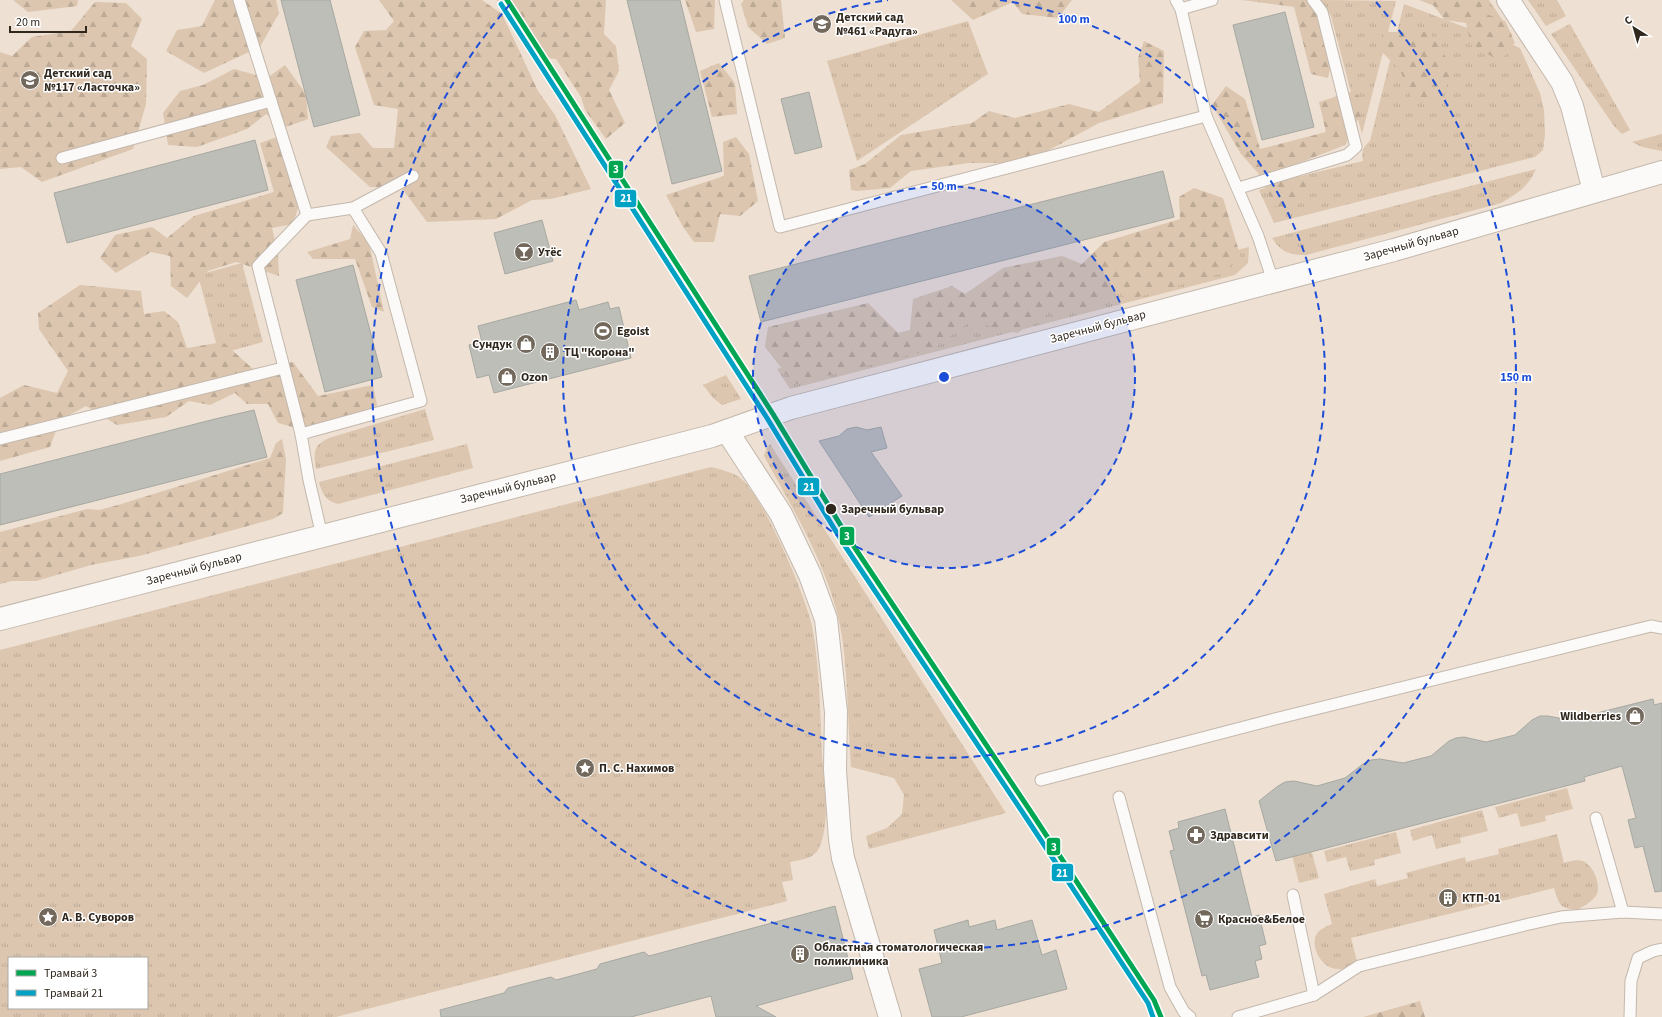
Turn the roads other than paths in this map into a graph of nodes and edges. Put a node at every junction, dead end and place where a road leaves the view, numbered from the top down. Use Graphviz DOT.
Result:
graph roads {
  1 [pos="239,0"];
  2 [pos="725,0"];
  3 [pos="1212,0"];
  4 [pos="1313,0"];
  5 [pos="1508,0"];
  6 [pos="1178,4"];
  7 [pos="271,101"];
  8 [pos="1206,116"];
  9 [pos="62,158"];
  10 [pos="1662,172"];
  11 [pos="413,176"];
  12 [pos="1239,188"];
  13 [pos="1594,191"];
  14 [pos="353,208"];
  15 [pos="307,215"];
  16 [pos="1273,281"];
  17 [pos="283,368"];
  18 [pos="727,431"];
  19 [pos="301,434"];
  20 [pos="0,439"];
  21 [pos="322,536"];
  22 [pos="0,619"];
  23 [pos="1662,628"];
  24 [pos="1041,780"];
  25 [pos="1119,797"];
  26 [pos="1596,818"];
  27 [pos="1293,895"];
  28 [pos="1623,912"];
  29 [pos="1662,914"];
  30 [pos="1662,949"];
  31 [pos="1314,995"];
  32 [pos="890,1017"];
  33 [pos="1190,1017"];
  34 [pos="1238,1017"];
  35 [pos="1630,1017"];
  1 -- 7 [label="lane"];
  2 -- 8 [label="lane"];
  3 -- 6 [label="lane"];
  4 -- 12 [label="lane"];
  5 -- 13 [label="street"];
  6 -- 8 [label="lane"];
  7 -- 9 [label="lane"];
  7 -- 15 [label="lane"];
  8 -- 12 [label="lane"];
  10 -- 13 [label="street, Заречный бульвар"];
  11 -- 14 [label="lane"];
  12 -- 16 [label="lane"];
  13 -- 16 [label="street, Заречный бульвар"];
  14 -- 15 [label="lane"];
  14 -- 19 [label="lane"];
  15 -- 17 [label="lane"];
  16 -- 18 [label="street, Заречный бульвар"];
  17 -- 19 [label="lane"];
  17 -- 20 [label="lane"];
  18 -- 21 [label="street, Заречный бульвар"];
  18 -- 32 [label="street"];
  19 -- 21 [label="lane"];
  21 -- 22 [label="street, Заречный бульвар"];
  23 -- 24 [label="lane"];
  25 -- 33 [label="lane"];
  26 -- 28 [label="lane"];
  27 -- 31 [label="lane"];
  28 -- 29 [label="lane"];
  28 -- 31 [label="lane"];
  30 -- 35 [label="lane"];
  31 -- 34 [label="lane"];
}
